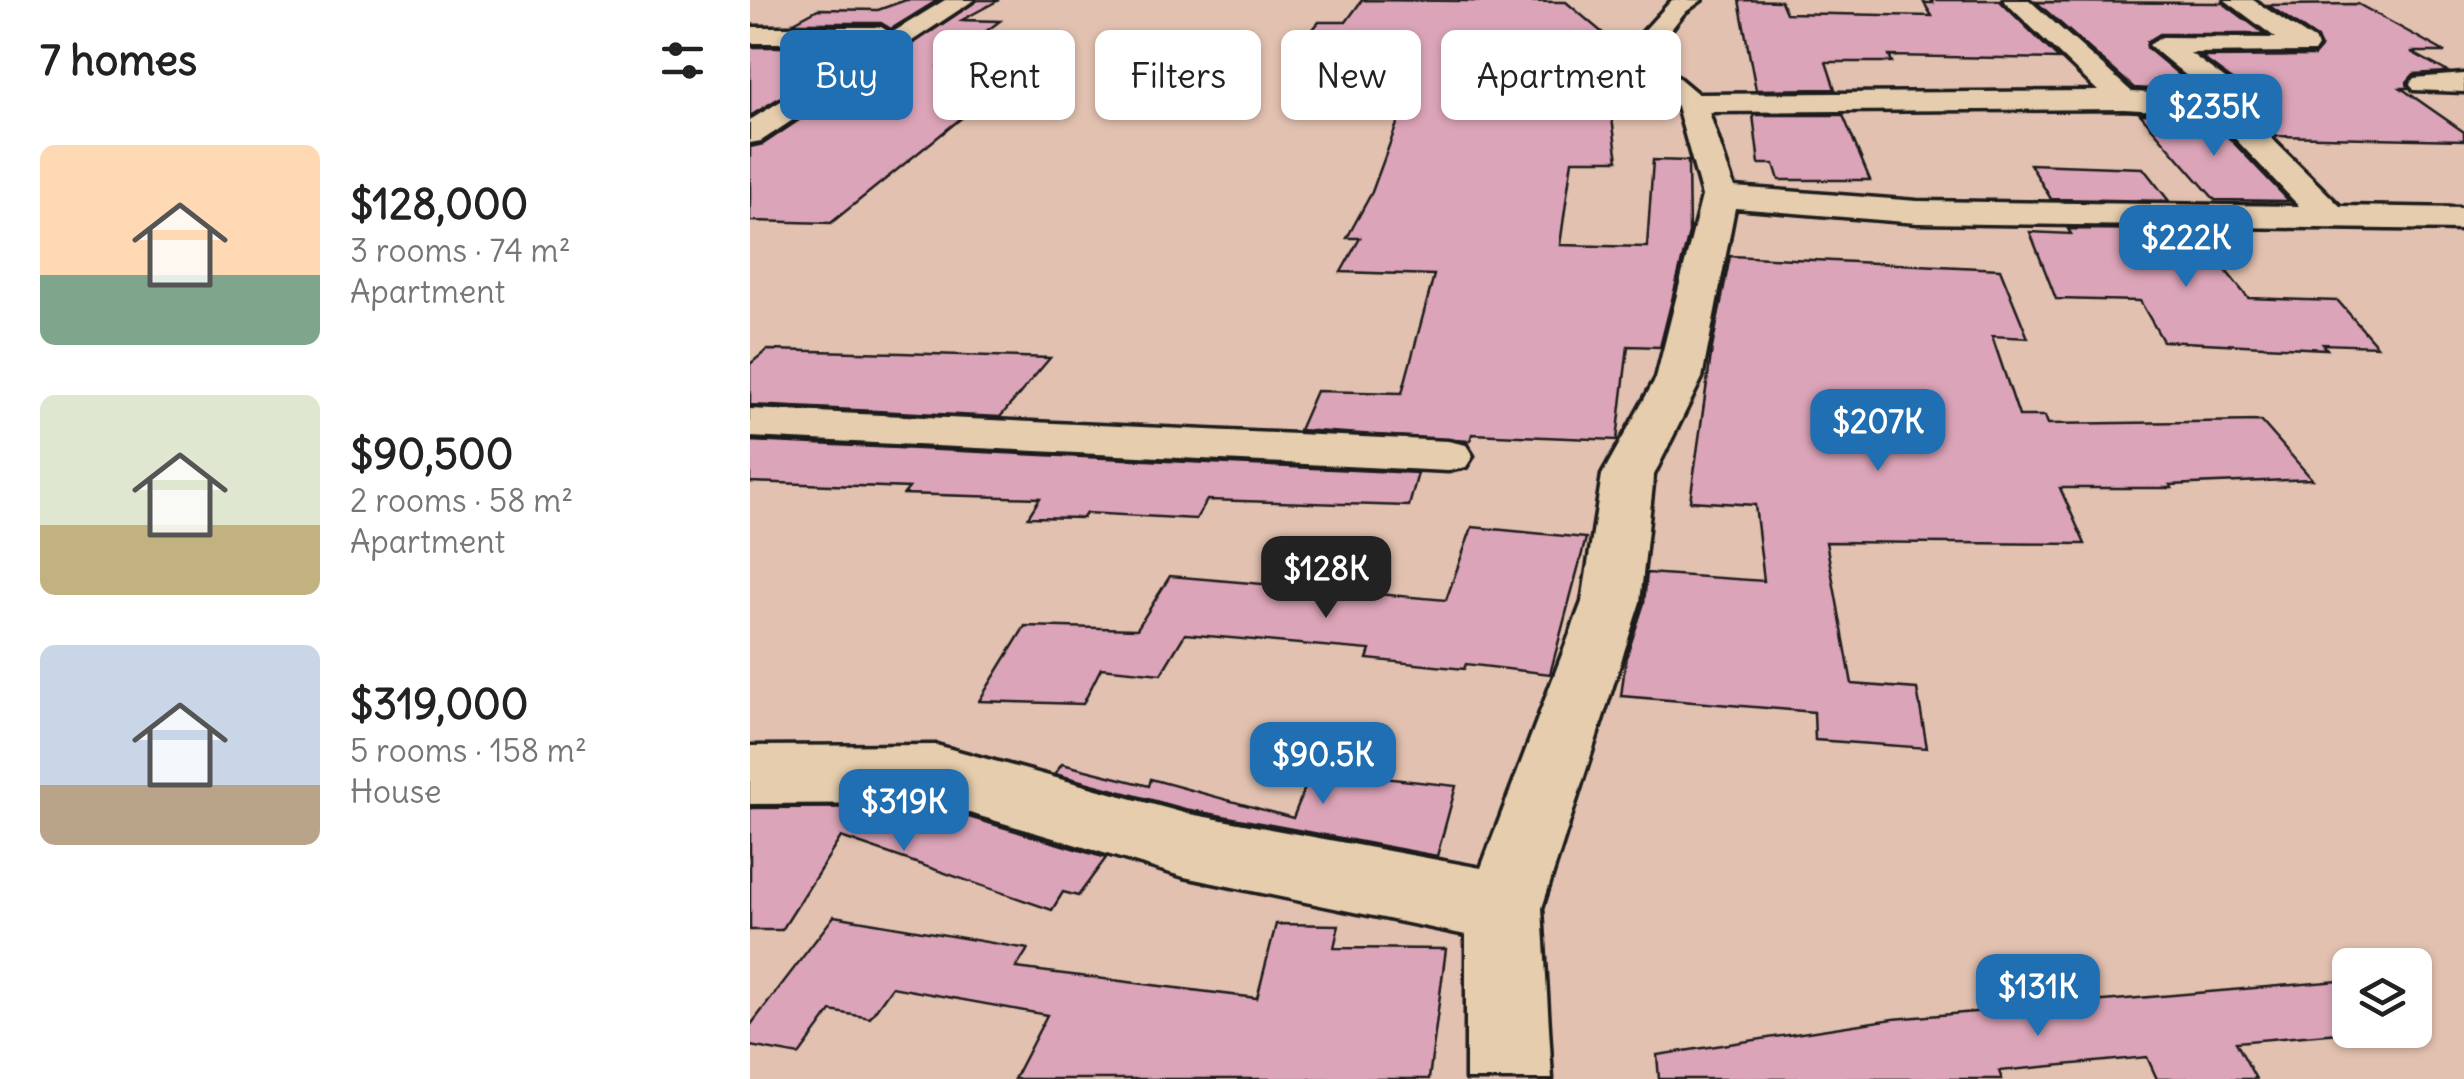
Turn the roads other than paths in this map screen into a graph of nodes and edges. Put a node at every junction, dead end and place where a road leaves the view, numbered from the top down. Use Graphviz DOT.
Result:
graph roads {
  1 [pos="936,0"];
  2 [pos="962,0"];
  3 [pos="1690,0"];
  4 [pos="2015,0"];
  5 [pos="2238,0"];
  6 [pos="2256,0"];
  7 [pos="889,30"];
  8 [pos="750,35"];
  9 [pos="780,35"];
  10 [pos="2424,84"];
  11 [pos="2464,84"];
  12 [pos="780,95"];
  13 [pos="2124,100"];
  14 [pos="1691,103"];
  15 [pos="2222,105"];
  16 [pos="750,113"];
  17 [pos="750,134"];
  18 [pos="1720,196"];
  19 [pos="2328,216"];
  20 [pos="2464,219"];
  21 [pos="750,423"];
  22 [pos="1448,456"];
  23 [pos="750,775"];
  24 [pos="1504,908"];
  25 [pos="1509,1079"];
  1 -- 7 [label="street"];
  2 -- 17 [label="street"];
  3 -- 14 [label="street"];
  4 -- 13 [label="street"];
  5 -- 6 [label="street"];
  5 -- 15 [label="street"];
  8 -- 9 [label="street"];
  10 -- 11 [label="street"];
  12 -- 16 [label="street"];
  13 -- 14 [label="street"];
  13 -- 15 [label="street"];
  14 -- 18 [label="street"];
  15 -- 19 [label="street"];
  18 -- 19 [label="street"];
  18 -- 24 [label="street"];
  19 -- 20 [label="street"];
  21 -- 22 [label="street"];
  23 -- 24 [label="street"];
  24 -- 25 [label="street"];
}
